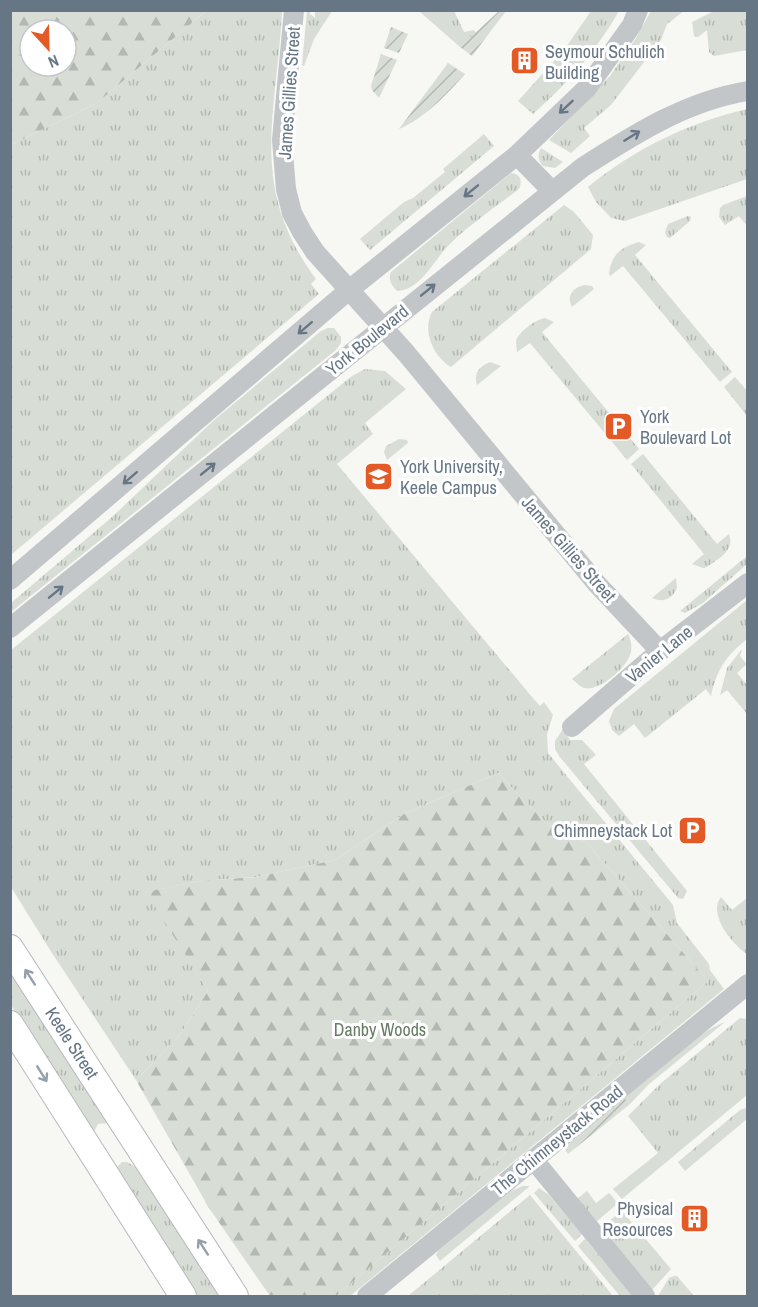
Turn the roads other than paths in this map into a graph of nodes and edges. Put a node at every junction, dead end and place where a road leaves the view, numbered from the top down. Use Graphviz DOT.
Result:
graph roads {
  1 [pos="294,10"];
  2 [pos="638,10"];
  3 [pos="747,91"];
  4 [pos="516,155"];
  5 [pos="552,191"];
  6 [pos="349,290"];
  7 [pos="383,328"];
  8 [pos="10,580"];
  9 [pos="747,583"];
  10 [pos="10,628"];
  11 [pos="660,651"];
  12 [pos="572,728"];
  13 [pos="10,948"];
  14 [pos="747,984"];
  15 [pos="10,1024"];
  16 [pos="134,1139"];
  17 [pos="533,1159"];
  18 [pos="96,1160"];
  19 [pos="183,1296"];
  20 [pos="235,1296"];
  21 [pos="367,1296"];
  22 [pos="645,1296"];
  1 -- 6 [label="street, James Gillies Street"];
  2 -- 4 [label="street, one-way"];
  5 -- 3 [label="street, York Boulevard, one-way"];
  4 -- 5 [label="street"];
  4 -- 6 [label="street, one-way"];
  7 -- 5 [label="street, York Boulevard, one-way"];
  6 -- 7 [label="street, James Gillies Street"];
  6 -- 8 [label="street, one-way"];
  10 -- 7 [label="street, York Boulevard, one-way"];
  7 -- 11 [label="street, James Gillies Street"];
  9 -- 11 [label="street, Vanier Lane"];
  11 -- 12 [label="street, Vanier Lane"];
  16 -- 13 [label="main road, Keele Street, one-way"];
  14 -- 17 [label="street, The Chimneystack Road"];
  15 -- 18 [label="main road, one-way"];
  16 -- 18 [label="main road"];
  20 -- 16 [label="main road, Keele Street, one-way"];
  17 -- 21 [label="street, The Chimneystack Road"];
  17 -- 22 [label="street"];
  18 -- 19 [label="main road"];
}
